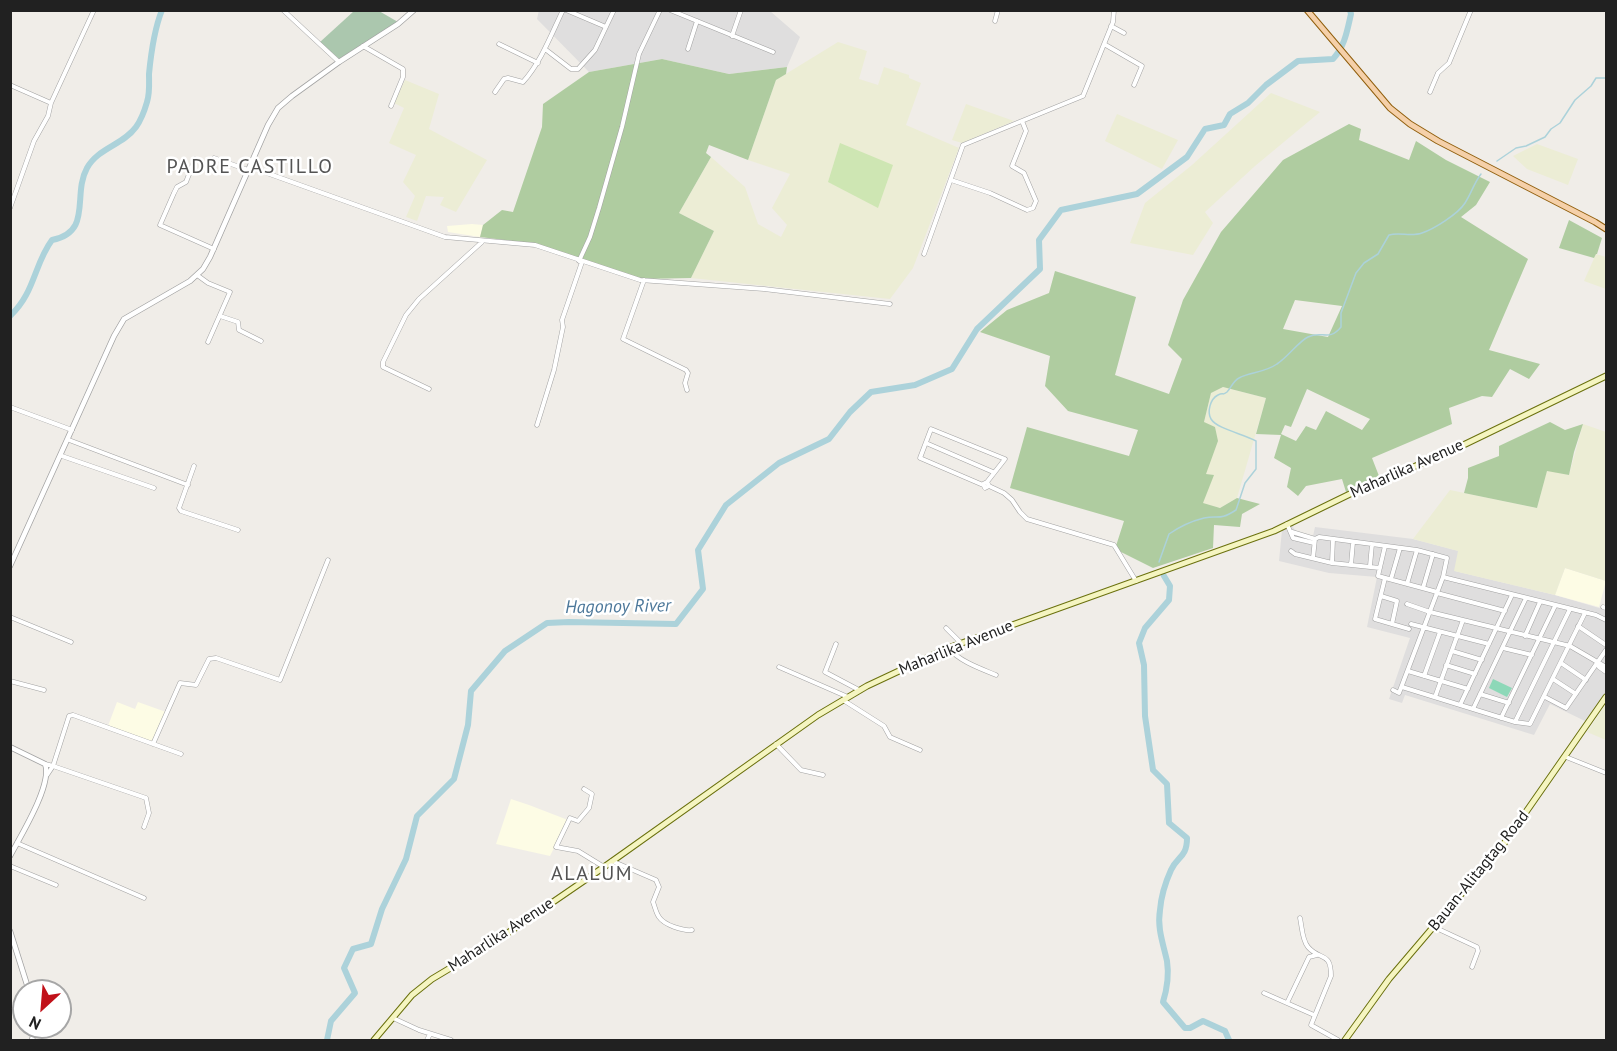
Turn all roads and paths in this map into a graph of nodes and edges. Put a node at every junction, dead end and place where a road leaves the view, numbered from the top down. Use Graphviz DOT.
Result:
graph roads {
  1 [pos="94,10"];
  2 [pos="283,10"];
  3 [pos="414,10"];
  4 [pos="564,10"];
  5 [pos="614,10"];
  6 [pos="660,10"];
  7 [pos="670,10"];
  8 [pos="741,10"];
  9 [pos="998,10"];
  10 [pos="1114,10"];
  11 [pos="1307,10"];
  12 [pos="1471,10"];
  13 [pos="697,21"];
  14 [pos="995,21"];
  15 [pos="1111,26"];
  16 [pos="606,27"];
  17 [pos="1124,33"];
  18 [pos="732,36"];
  19 [pos="499,44"];
  20 [pos="1104,44"];
  21 [pos="363,46"];
  22 [pos="545,49"];
  23 [pos="688,49"];
  24 [pos="773,52"];
  25 [pos="339,62"];
  26 [pos="538,63"];
  27 [pos="10,84"];
  28 [pos="1134,85"];
  29 [pos="495,92"];
  30 [pos="1430,92"];
  31 [pos="51,103"];
  32 [pos="391,106"];
  33 [pos="1022,121"];
  34 [pos="214,158"];
  35 [pos="195,159"];
  36 [pos="249,169"];
  37 [pos="951,180"];
  38 [pos="10,208"];
  39 [pos="1606,229"];
  40 [pos="483,242"];
  41 [pos="214,249"];
  42 [pos="924,254"];
  43 [pos="580,261"];
  44 [pos="197,275"];
  45 [pos="644,280"];
  46 [pos="890,304"];
  47 [pos="220,316"];
  48 [pos="261,341"];
  49 [pos="208,342"];
  50 [pos="1606,376"];
  51 [pos="429,389"];
  52 [pos="687,390"];
  53 [pos="10,408"];
  54 [pos="537,425"];
  55 [pos="73,430"];
  56 [pos="69,440"];
  57 [pos="926,443"];
  58 [pos="62,456"];
  59 [pos="195,466"];
  60 [pos="993,472"];
  61 [pos="988,484"];
  62 [pos="188,485"];
  63 [pos="154,488"];
  64 [pos="1287,524"];
  65 [pos="238,530"];
  66 [pos="1333,539"];
  67 [pos="1314,541"];
  68 [pos="1353,542"];
  69 [pos="1372,544"];
  70 [pos="1385,546"];
  71 [pos="1401,548"];
  72 [pos="1417,550"];
  73 [pos="1291,551"];
  74 [pos="1433,554"];
  75 [pos="1313,558"];
  76 [pos="328,560"];
  77 [pos="1332,562"];
  78 [pos="1352,565"];
  79 [pos="10,566"];
  80 [pos="1370,566"];
  81 [pos="1380,568"];
  82 [pos="1443,577"];
  83 [pos="1385,578"];
  84 [pos="1391,579"];
  85 [pos="1136,580"];
  86 [pos="1407,584"];
  87 [pos="1423,588"];
  88 [pos="1437,593"];
  89 [pos="1512,595"];
  90 [pos="1380,596"];
  91 [pos="1526,598"];
  92 [pos="1540,602"];
  93 [pos="1407,604"];
  94 [pos="1556,606"];
  95 [pos="1570,609"];
  96 [pos="1505,610"];
  97 [pos="1430,612"];
  98 [pos="1586,613"];
  99 [pos="10,617"];
  100 [pos="1463,620"];
  101 [pos="1606,620"];
  102 [pos="1392,624"];
  103 [pos="1578,627"];
  104 [pos="946,628"];
  105 [pos="1424,628"];
  106 [pos="1497,629"];
  107 [pos="1440,632"];
  108 [pos="1510,632"];
  109 [pos="1457,636"];
  110 [pos="1525,636"];
  111 [pos="1540,640"];
  112 [pos="1554,641"];
  113 [pos="71,642"];
  114 [pos="962,643"];
  115 [pos="836,644"];
  116 [pos="1490,644"];
  117 [pos="1570,645"];
  118 [pos="1606,645"];
  119 [pos="948,648"];
  120 [pos="1503,648"];
  121 [pos="1606,650"];
  122 [pos="1452,651"];
  123 [pos="1532,655"];
  124 [pos="1482,660"];
  125 [pos="1561,663"];
  126 [pos="1598,663"];
  127 [pos="1446,665"];
  128 [pos="779,667"];
  129 [pos="1606,667"];
  130 [pos="1408,671"];
  131 [pos="1606,672"];
  132 [pos="1475,674"];
  133 [pos="996,675"];
  134 [pos="1424,676"];
  135 [pos="1553,679"];
  136 [pos="1586,680"];
  137 [pos="10,681"];
  138 [pos="1441,681"];
  139 [pos="1402,687"];
  140 [pos="1468,689"];
  141 [pos="44,690"];
  142 [pos="859,690"];
  143 [pos="1393,690"];
  144 [pos="1480,694"];
  145 [pos="1576,694"];
  146 [pos="1545,696"];
  147 [pos="1434,697"];
  148 [pos="1606,697"];
  149 [pos="845,698"];
  150 [pos="1509,703"];
  151 [pos="1460,705"];
  152 [pos="1473,709"];
  153 [pos="1501,718"];
  154 [pos="1515,722"];
  155 [pos="153,744"];
  156 [pos="776,744"];
  157 [pos="10,747"];
  158 [pos="920,750"];
  159 [pos="181,754"];
  160 [pos="1566,757"];
  161 [pos="45,764"];
  162 [pos="53,766"];
  163 [pos="1606,773"];
  164 [pos="823,775"];
  165 [pos="46,776"];
  166 [pos="584,789"];
  167 [pos="144,827"];
  168 [pos="17,843"];
  169 [pos="10,856"];
  170 [pos="612,861"];
  171 [pos="10,866"];
  172 [pos="604,867"];
  173 [pos="56,885"];
  174 [pos="144,898"];
  175 [pos="1300,918"];
  176 [pos="1434,927"];
  177 [pos="692,930"];
  178 [pos="10,931"];
  179 [pos="1319,954"];
  180 [pos="1472,967"];
  181 [pos="25,979"];
  182 [pos="1264,993"];
  183 [pos="1287,1003"];
  184 [pos="1314,1015"];
  185 [pos="393,1018"];
  186 [pos="430,1034"];
  187 [pos="374,1041"];
  188 [pos="427,1041"];
  189 [pos="451,1041"];
  190 [pos="1338,1041"];
  191 [pos="1345,1041"];
  1 -- 31 [label="street"];
  2 -- 25 [label="street"];
  3 -- 21 [label="street"];
  4 -- 16 [label="street"];
  4 -- 22 [label="street"];
  5 -- 16 [label="street"];
  6 -- 43 [label="street"];
  7 -- 13 [label="street"];
  8 -- 18 [label="street"];
  9 -- 14 [label="street"];
  10 -- 15 [label="street"];
  11 -- 39 [label="main road"];
  12 -- 30 [label="street"];
  13 -- 18 [label="street"];
  13 -- 23 [label="street"];
  15 -- 17 [label="street"];
  15 -- 20 [label="street"];
  16 -- 22 [label="street"];
  18 -- 24 [label="street"];
  19 -- 26 [label="street"];
  20 -- 28 [label="street"];
  20 -- 33 [label="street"];
  21 -- 25 [label="street"];
  21 -- 32 [label="street"];
  22 -- 26 [label="street"];
  25 -- 36 [label="street"];
  26 -- 29 [label="street"];
  27 -- 31 [label="street"];
  31 -- 38 [label="street"];
  33 -- 37 [label="street"];
  33 -- 37 [label="street"];
  34 -- 36 [label="street"];
  35 -- 41 [label="street"];
  36 -- 40 [label="street"];
  36 -- 41 [label="street"];
  37 -- 42 [label="street"];
  40 -- 43 [label="street"];
  40 -- 51 [label="street"];
  41 -- 44 [label="street"];
  43 -- 45 [label="street"];
  43 -- 54 [label="street"];
  44 -- 47 [label="street"];
  44 -- 55 [label="street"];
  45 -- 46 [label="street"];
  45 -- 52 [label="street"];
  47 -- 48 [label="street"];
  47 -- 49 [label="street"];
  50 -- 64 [label="main road, Maharlika Avenue"];
  53 -- 55 [label="street"];
  55 -- 56 [label="street"];
  56 -- 58 [label="street"];
  56 -- 62 [label="street"];
  57 -- 60 [label="street"];
  57 -- 60 [label="street"];
  57 -- 61 [label="street"];
  58 -- 63 [label="street"];
  58 -- 79 [label="street"];
  59 -- 62 [label="street"];
  60 -- 61 [label="street"];
  61 -- 85 [label="street"];
  62 -- 65 [label="street"];
  64 -- 67 [label="street"];
  64 -- 85 [label="main road, Maharlika Avenue"];
  66 -- 67 [label="street"];
  66 -- 68 [label="street"];
  66 -- 77 [label="street"];
  67 -- 75 [label="street"];
  68 -- 69 [label="street"];
  68 -- 78 [label="street"];
  69 -- 70 [label="street"];
  69 -- 80 [label="street"];
  70 -- 71 [label="street"];
  70 -- 81 [label="street"];
  71 -- 72 [label="street"];
  71 -- 84 [label="street"];
  72 -- 74 [label="street"];
  72 -- 86 [label="street"];
  73 -- 75 [label="street"];
  74 -- 82 [label="street"];
  74 -- 87 [label="street"];
  75 -- 77 [label="street"];
  76 -- 155 [label="street"];
  77 -- 78 [label="street"];
  78 -- 80 [label="street"];
  80 -- 81 [label="street"];
  81 -- 83 [label="street"];
  82 -- 88 [label="street"];
  82 -- 89 [label="street"];
  83 -- 84 [label="street"];
  83 -- 90 [label="street"];
  84 -- 86 [label="street"];
  85 -- 114 [label="main road, Maharlika Avenue"];
  86 -- 87 [label="street"];
  87 -- 88 [label="street"];
  88 -- 96 [label="street"];
  88 -- 97 [label="street"];
  89 -- 91 [label="street"];
  89 -- 96 [label="street"];
  90 -- 102 [label="street"];
  90 -- 102 [label="street"];
  91 -- 92 [label="street"];
  91 -- 108 [label="street"];
  92 -- 94 [label="street"];
  92 -- 110 [label="street"];
  93 -- 97 [label="street"];
  94 -- 95 [label="street"];
  94 -- 111 [label="street"];
  95 -- 98 [label="street"];
  95 -- 112 [label="street"];
  96 -- 106 [label="street"];
  97 -- 100 [label="street"];
  97 -- 105 [label="street"];
  98 -- 101 [label="street"];
  98 -- 103 [label="street"];
  99 -- 113 [label="street"];
  100 -- 106 [label="street"];
  100 -- 109 [label="street"];
  102 -- 105 [label="street"];
  103 -- 117 [label="street"];
  103 -- 118 [label="street"];
  104 -- 114 [label="street"];
  105 -- 107 [label="street"];
  105 -- 130 [label="street"];
  106 -- 108 [label="street"];
  106 -- 116 [label="street"];
  107 -- 109 [label="street"];
  107 -- 134 [label="street"];
  108 -- 110 [label="street"];
  108 -- 120 [label="street"];
  109 -- 116 [label="street"];
  109 -- 122 [label="street"];
  110 -- 111 [label="street"];
  111 -- 112 [label="street"];
  111 -- 123 [label="street"];
  112 -- 117 [label="street"];
  112 -- 154 [label="street"];
  114 -- 119 [label="main road, Maharlika Avenue"];
  115 -- 142 [label="street"];
  116 -- 124 [label="street"];
  117 -- 125 [label="street"];
  117 -- 126 [label="street"];
  119 -- 133 [label="street"];
  119 -- 142 [label="main road, Maharlika Avenue"];
  120 -- 123 [label="street"];
  120 -- 144 [label="street"];
  121 -- 126 [label="street"];
  122 -- 124 [label="street"];
  122 -- 127 [label="street"];
  123 -- 150 [label="street"];
  124 -- 132 [label="street"];
  125 -- 135 [label="street"];
  125 -- 136 [label="street"];
  126 -- 129 [label="street"];
  126 -- 131 [label="street"];
  126 -- 136 [label="street"];
  127 -- 132 [label="street"];
  127 -- 138 [label="street"];
  128 -- 149 [label="street"];
  130 -- 134 [label="street"];
  130 -- 139 [label="street"];
  132 -- 140 [label="street"];
  134 -- 138 [label="street"];
  135 -- 145 [label="street"];
  135 -- 146 [label="street"];
  136 -- 145 [label="street"];
  137 -- 141 [label="street"];
  138 -- 140 [label="street"];
  138 -- 147 [label="street"];
  139 -- 143 [label="street"];
  139 -- 147 [label="street"];
  140 -- 151 [label="street"];
  142 -- 149 [label="main road, Maharlika Avenue"];
  144 -- 150 [label="street"];
  144 -- 152 [label="street"];
  145 -- 146 [label="street"];
  146 -- 154 [label="street"];
  147 -- 151 [label="street"];
  148 -- 160 [label="main road, Bauan-Alitagtag Road"];
  149 -- 156 [label="main road, Maharlika Avenue"];
  149 -- 158 [label="street"];
  150 -- 153 [label="street"];
  151 -- 152 [label="street"];
  152 -- 153 [label="street"];
  153 -- 154 [label="street"];
  155 -- 159 [label="street"];
  155 -- 162 [label="street"];
  156 -- 164 [label="street"];
  156 -- 170 [label="main road, Maharlika Avenue"];
  157 -- 161 [label="street"];
  160 -- 163 [label="street"];
  160 -- 176 [label="main road, Bauan-Alitagtag Road"];
  161 -- 162 [label="street"];
  161 -- 165 [label="street"];
  162 -- 165 [label="street"];
  162 -- 167 [label="street"];
  165 -- 168 [label="street"];
  166 -- 172 [label="street"];
  168 -- 169 [label="street"];
  168 -- 174 [label="street"];
  170 -- 172 [label="main road, Maharlika Avenue"];
  170 -- 177 [label="street"];
  171 -- 173 [label="street"];
  172 -- 185 [label="main road, Maharlika Avenue"];
  175 -- 179 [label="street"];
  176 -- 180 [label="street"];
  176 -- 191 [label="main road, Bauan-Alitagtag Road"];
  178 -- 181 [label="street"];
  179 -- 183 [label="street"];
  179 -- 184 [label="street"];
  182 -- 183 [label="street"];
  183 -- 184 [label="street"];
  184 -- 190 [label="street"];
  185 -- 186 [label="street"];
  185 -- 187 [label="main road, Maharlika Avenue"];
  186 -- 188 [label="street"];
  186 -- 189 [label="street"];
}
